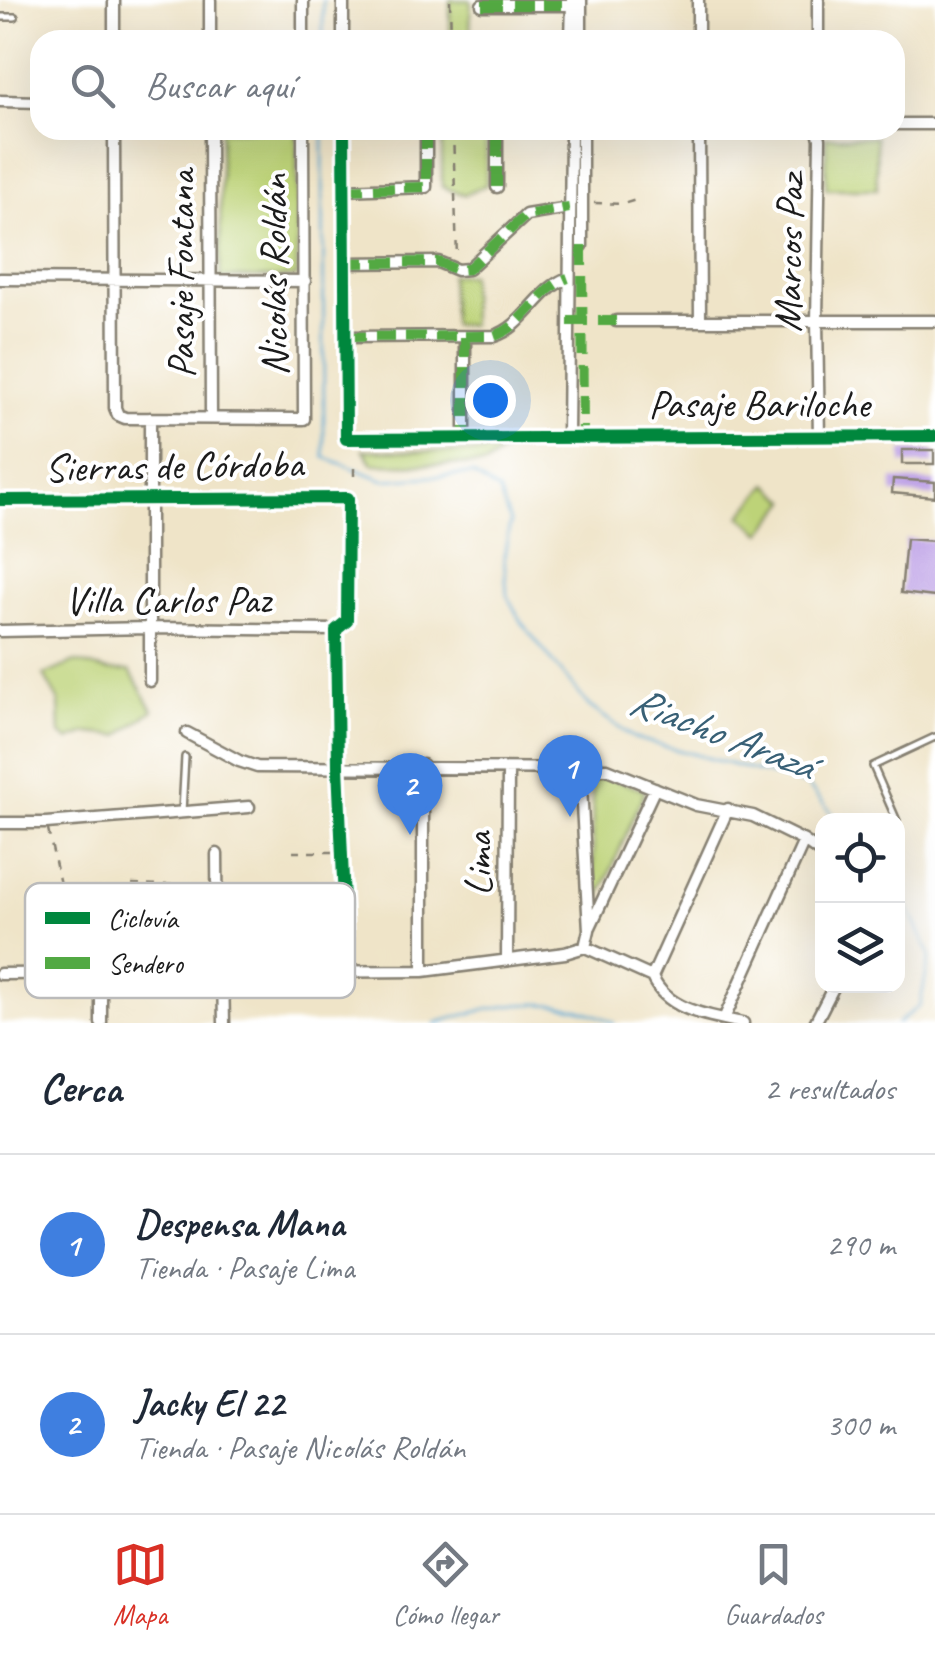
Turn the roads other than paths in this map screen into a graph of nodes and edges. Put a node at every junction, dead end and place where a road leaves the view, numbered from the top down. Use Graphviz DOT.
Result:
graph roads {
  1 [pos="114,0"];
  2 [pos="210,0"];
  3 [pos="303,0"];
  4 [pos="343,0"];
  5 [pos="698,0"];
  6 [pos="818,0"];
  7 [pos="575,2"];
  8 [pos="482,4"];
  9 [pos="0,17"];
  10 [pos="15,17"];
  11 [pos="114,30"];
  12 [pos="210,30"];
  13 [pos="303,30"];
  14 [pos="344,30"];
  15 [pos="572,30"];
  16 [pos="579,30"];
  17 [pos="698,30"];
  18 [pos="818,30"];
  19 [pos="0,101"];
  20 [pos="30,102"];
  21 [pos="905,124"];
  22 [pos="935,124"];
  23 [pos="114,140"];
  24 [pos="210,140"];
  25 [pos="303,140"];
  26 [pos="344,140"];
  27 [pos="426,140"];
  28 [pos="497,140"];
  29 [pos="571,140"];
  30 [pos="582,140"];
  31 [pos="698,140"];
  32 [pos="820,140"];
  33 [pos="497,187"];
  34 [pos="344,190"];
  35 [pos="569,208"];
  36 [pos="582,246"];
  37 [pos="345,263"];
  38 [pos="116,278"];
  39 [pos="568,278"];
  40 [pos="0,279"];
  41 [pos="212,282"];
  42 [pos="306,282"];
  43 [pos="935,320"];
  44 [pos="616,321"];
  45 [pos="700,321"];
  46 [pos="817,321"];
  47 [pos="345,337"];
  48 [pos="465,337"];
  49 [pos="150,418"];
  50 [pos="211,418"];
  51 [pos="935,436"];
  52 [pos="465,437"];
  53 [pos="568,437"];
  54 [pos="819,437"];
  55 [pos="148,498"];
  56 [pos="0,500"];
  57 [pos="149,628"];
  58 [pos="336,630"];
  59 [pos="0,631"];
  60 [pos="150,681"];
  61 [pos="187,733"];
  62 [pos="935,737"];
  63 [pos="185,757"];
  64 [pos="338,766"];
  65 [pos="424,766"];
  66 [pos="580,769"];
  67 [pos="508,770"];
  68 [pos="656,788"];
  69 [pos="249,807"];
  70 [pos="728,809"];
  71 [pos="182,812"];
  72 [pos="893,813"];
  73 [pos="0,823"];
  74 [pos="804,841"];
  75 [pos="815,849"];
  76 [pos="217,854"];
  77 [pos="217,883"];
  78 [pos="343,883"];
  79 [pos="588,930"];
  80 [pos="585,946"];
  81 [pos="507,959"];
  82 [pos="355,970"];
  83 [pos="423,971"];
  84 [pos="652,978"];
  85 [pos="830,993"];
  86 [pos="223,998"];
  87 [pos="724,1019"];
  88 [pos="816,1022"];
  89 [pos="224,1023"];
  90 [pos="743,1023"];
  1 -- 11 [label="street"];
  2 -- 12 [label="street"];
  3 -- 13 [label="street"];
  4 -- 14 [label="street"];
  5 -- 17 [label="street"];
  6 -- 18 [label="street"];
  7 -- 8 [label="street"];
  7 -- 15 [label="street"];
  7 -- 16 [label="street"];
  9 -- 10 [label="lane"];
  19 -- 20 [label="street"];
  21 -- 22 [label="street"];
  23 -- 38 [label="street"];
  24 -- 41 [label="street, Pasaje Fontana"];
  25 -- 42 [label="street, Nicolás Roldán"];
  26 -- 34 [label="street"];
  27 -- 34 [label="street"];
  28 -- 33 [label="street"];
  29 -- 35 [label="street"];
  30 -- 36 [label="street"];
  31 -- 45 [label="street"];
  32 -- 46 [label="street, Marcos Paz"];
  34 -- 37 [label="street"];
  35 -- 37 [label="street"];
  35 -- 39 [label="street"];
  37 -- 47 [label="street"];
  38 -- 40 [label="street"];
  38 -- 41 [label="street"];
  38 -- 49 [label="street"];
  39 -- 48 [label="street"];
  39 -- 53 [label="street"];
  41 -- 42 [label="street"];
  41 -- 50 [label="street, Pasaje Fontana"];
  42 -- 50 [label="street, Nicolás Roldán"];
  43 -- 46 [label="street"];
  44 -- 45 [label="street"];
  45 -- 46 [label="street"];
  46 -- 54 [label="street, Marcos Paz"];
  47 -- 48 [label="street"];
  47 -- 52 [label="street, Pasaje Bariloche"];
  48 -- 52 [label="street"];
  49 -- 50 [label="street"];
  49 -- 55 [label="street"];
  51 -- 54 [label="street, Pasaje Bariloche"];
  52 -- 53 [label="street, Pasaje Bariloche"];
  53 -- 54 [label="street, Pasaje Bariloche"];
  55 -- 56 [label="street, Sierras de Córdoba"];
  55 -- 57 [label="street"];
  55 -- 58 [label="street, Sierras de Córdoba"];
  57 -- 58 [label="street, Villa Carlos Paz"];
  57 -- 59 [label="street, Villa Carlos Paz"];
  57 -- 60 [label="street"];
  58 -- 64 [label="street"];
  61 -- 64 [label="street"];
  62 -- 72 [label="lane"];
  63 -- 71 [label="lane"];
  64 -- 65 [label="street"];
  64 -- 78 [label="street"];
  65 -- 67 [label="street"];
  65 -- 83 [label="street"];
  66 -- 67 [label="street"];
  66 -- 68 [label="street"];
  66 -- 79 [label="street"];
  67 -- 81 [label="street, Lima"];
  68 -- 70 [label="street"];
  68 -- 79 [label="street"];
  69 -- 71 [label="street"];
  70 -- 74 [label="street"];
  70 -- 84 [label="street"];
  71 -- 73 [label="street"];
  74 -- 75 [label="street"];
  74 -- 87 [label="street"];
  76 -- 77 [label="street"];
  79 -- 80 [label="street"];
  80 -- 81 [label="street"];
  80 -- 84 [label="street"];
  81 -- 83 [label="street"];
  82 -- 83 [label="street"];
  84 -- 87 [label="street"];
  85 -- 88 [label="street"];
  86 -- 89 [label="street"];
  87 -- 90 [label="street"];
}
